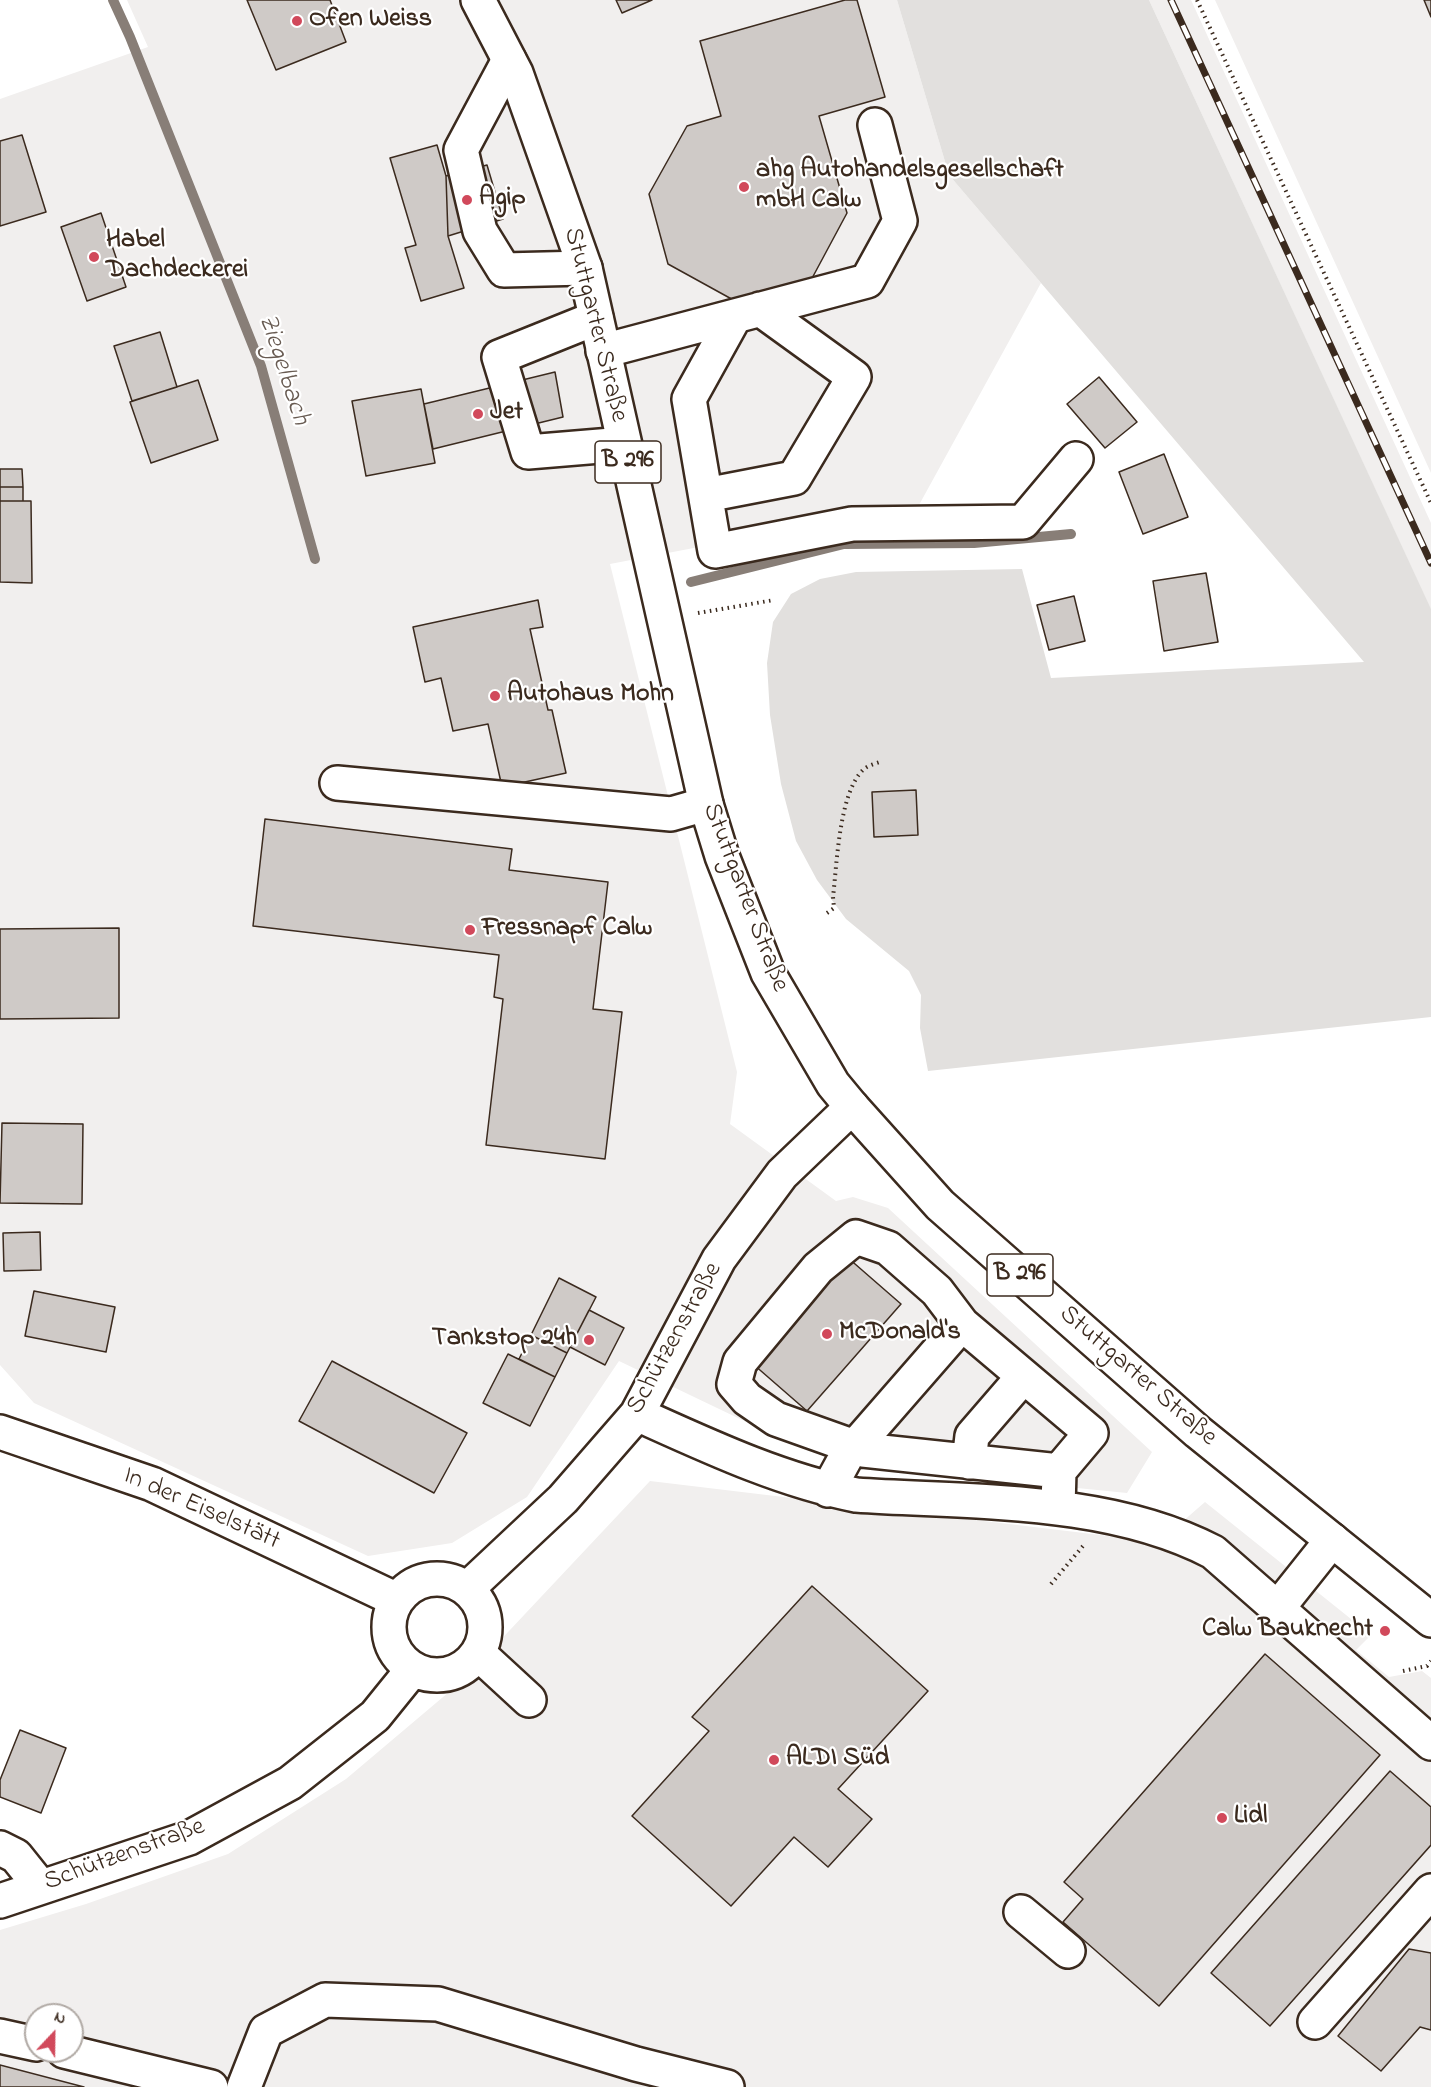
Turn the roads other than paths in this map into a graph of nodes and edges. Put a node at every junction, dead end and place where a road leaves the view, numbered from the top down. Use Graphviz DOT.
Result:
graph roads {
  1 [pos="478,0"];
  2 [pos="509,60"];
  3 [pos="875,125"];
  4 [pos="585,268"];
  5 [pos="748,313"];
  6 [pos="596,318"];
  7 [pos="603,351"];
  8 [pos="624,444"];
  9 [pos="1076,459"];
  10 [pos="705,495"];
  11 [pos="337,783"];
  12 [pos="706,804"];
  13 [pos="852,1107"];
  14 [pos="962,1324"];
  15 [pos="1023,1377"];
  16 [pos="637,1414"];
  17 [pos="0,1432"];
  18 [pos="855,1447"];
  19 [pos="969,1462"];
  20 [pos="1059,1471"];
  21 [pos="828,1490"];
  22 [pos="1058,1508"];
  23 [pos="1332,1540"];
  24 [pos="466,1589"];
  25 [pos="397,1600"];
  26 [pos="1277,1609"];
  27 [pos="1431,1620"];
  28 [pos="478,1653"];
  29 [pos="413,1669"];
  30 [pos="529,1700"];
  31 [pos="1431,1743"];
  32 [pos="0,1848"];
  33 [pos="40,1886"];
  34 [pos="1431,1891"];
  35 [pos="0,1901"];
  36 [pos="1022,1912"];
  37 [pos="1068,1951"];
  38 [pos="1315,2022"];
  39 [pos="0,2036"];
  40 [pos="24,2041"];
  41 [pos="84,2056"];
  42 [pos="661,2079"];
  43 [pos="211,2087"];
  44 [pos="244,2087"];
  45 [pos="727,2087"];
  1 -- 2 [label="main road, Stuttgarter Straße / B 296"];
  2 -- 4 [label="main road, Stuttgarter Straße / B 296"];
  2 -- 4 [label="main road"];
  3 -- 5 [label="main road"];
  4 -- 6 [label="main road, Stuttgarter Straße / B 296"];
  5 -- 7 [label="main road"];
  5 -- 10 [label="main road"];
  5 -- 10 [label="main road"];
  6 -- 7 [label="main road, Stuttgarter Straße / B 296"];
  6 -- 8 [label="main road"];
  7 -- 8 [label="main road, Stuttgarter Straße / B 296"];
  8 -- 12 [label="main road, Stuttgarter Straße / B 296"];
  9 -- 10 [label="main road"];
  11 -- 12 [label="main road"];
  12 -- 13 [label="main road, Stuttgarter Straße / B 296"];
  13 -- 16 [label="main road, Schützenstraße"];
  13 -- 23 [label="main road, Stuttgarter Straße / B 296"];
  14 -- 15 [label="main road"];
  14 -- 18 [label="main road"];
  14 -- 18 [label="main road"];
  15 -- 19 [label="main road"];
  15 -- 20 [label="main road"];
  16 -- 21 [label="main road"];
  16 -- 24 [label="main road, Schützenstraße"];
  17 -- 25 [label="main road, In der Eiselstätt"];
  18 -- 19 [label="main road"];
  18 -- 21 [label="main road"];
  19 -- 20 [label="main road"];
  20 -- 22 [label="main road"];
  21 -- 22 [label="main road"];
  22 -- 26 [label="main road"];
  23 -- 26 [label="main road"];
  23 -- 27 [label="main road, Stuttgarter Straße / B 296"];
  24 -- 25 [label="main road"];
  24 -- 28 [label="main road"];
  25 -- 29 [label="main road"];
  26 -- 31 [label="main road"];
  28 -- 29 [label="main road"];
  28 -- 30 [label="main road"];
  29 -- 33 [label="main road, Schützenstraße"];
  32 -- 33 [label="main road"];
  33 -- 35 [label="main road, Schützenstraße"];
  34 -- 38 [label="main road"];
  36 -- 37 [label="main road"];
  39 -- 40 [label="main road"];
  41 -- 43 [label="main road"];
  42 -- 44 [label="main road"];
  42 -- 45 [label="main road"];
}
